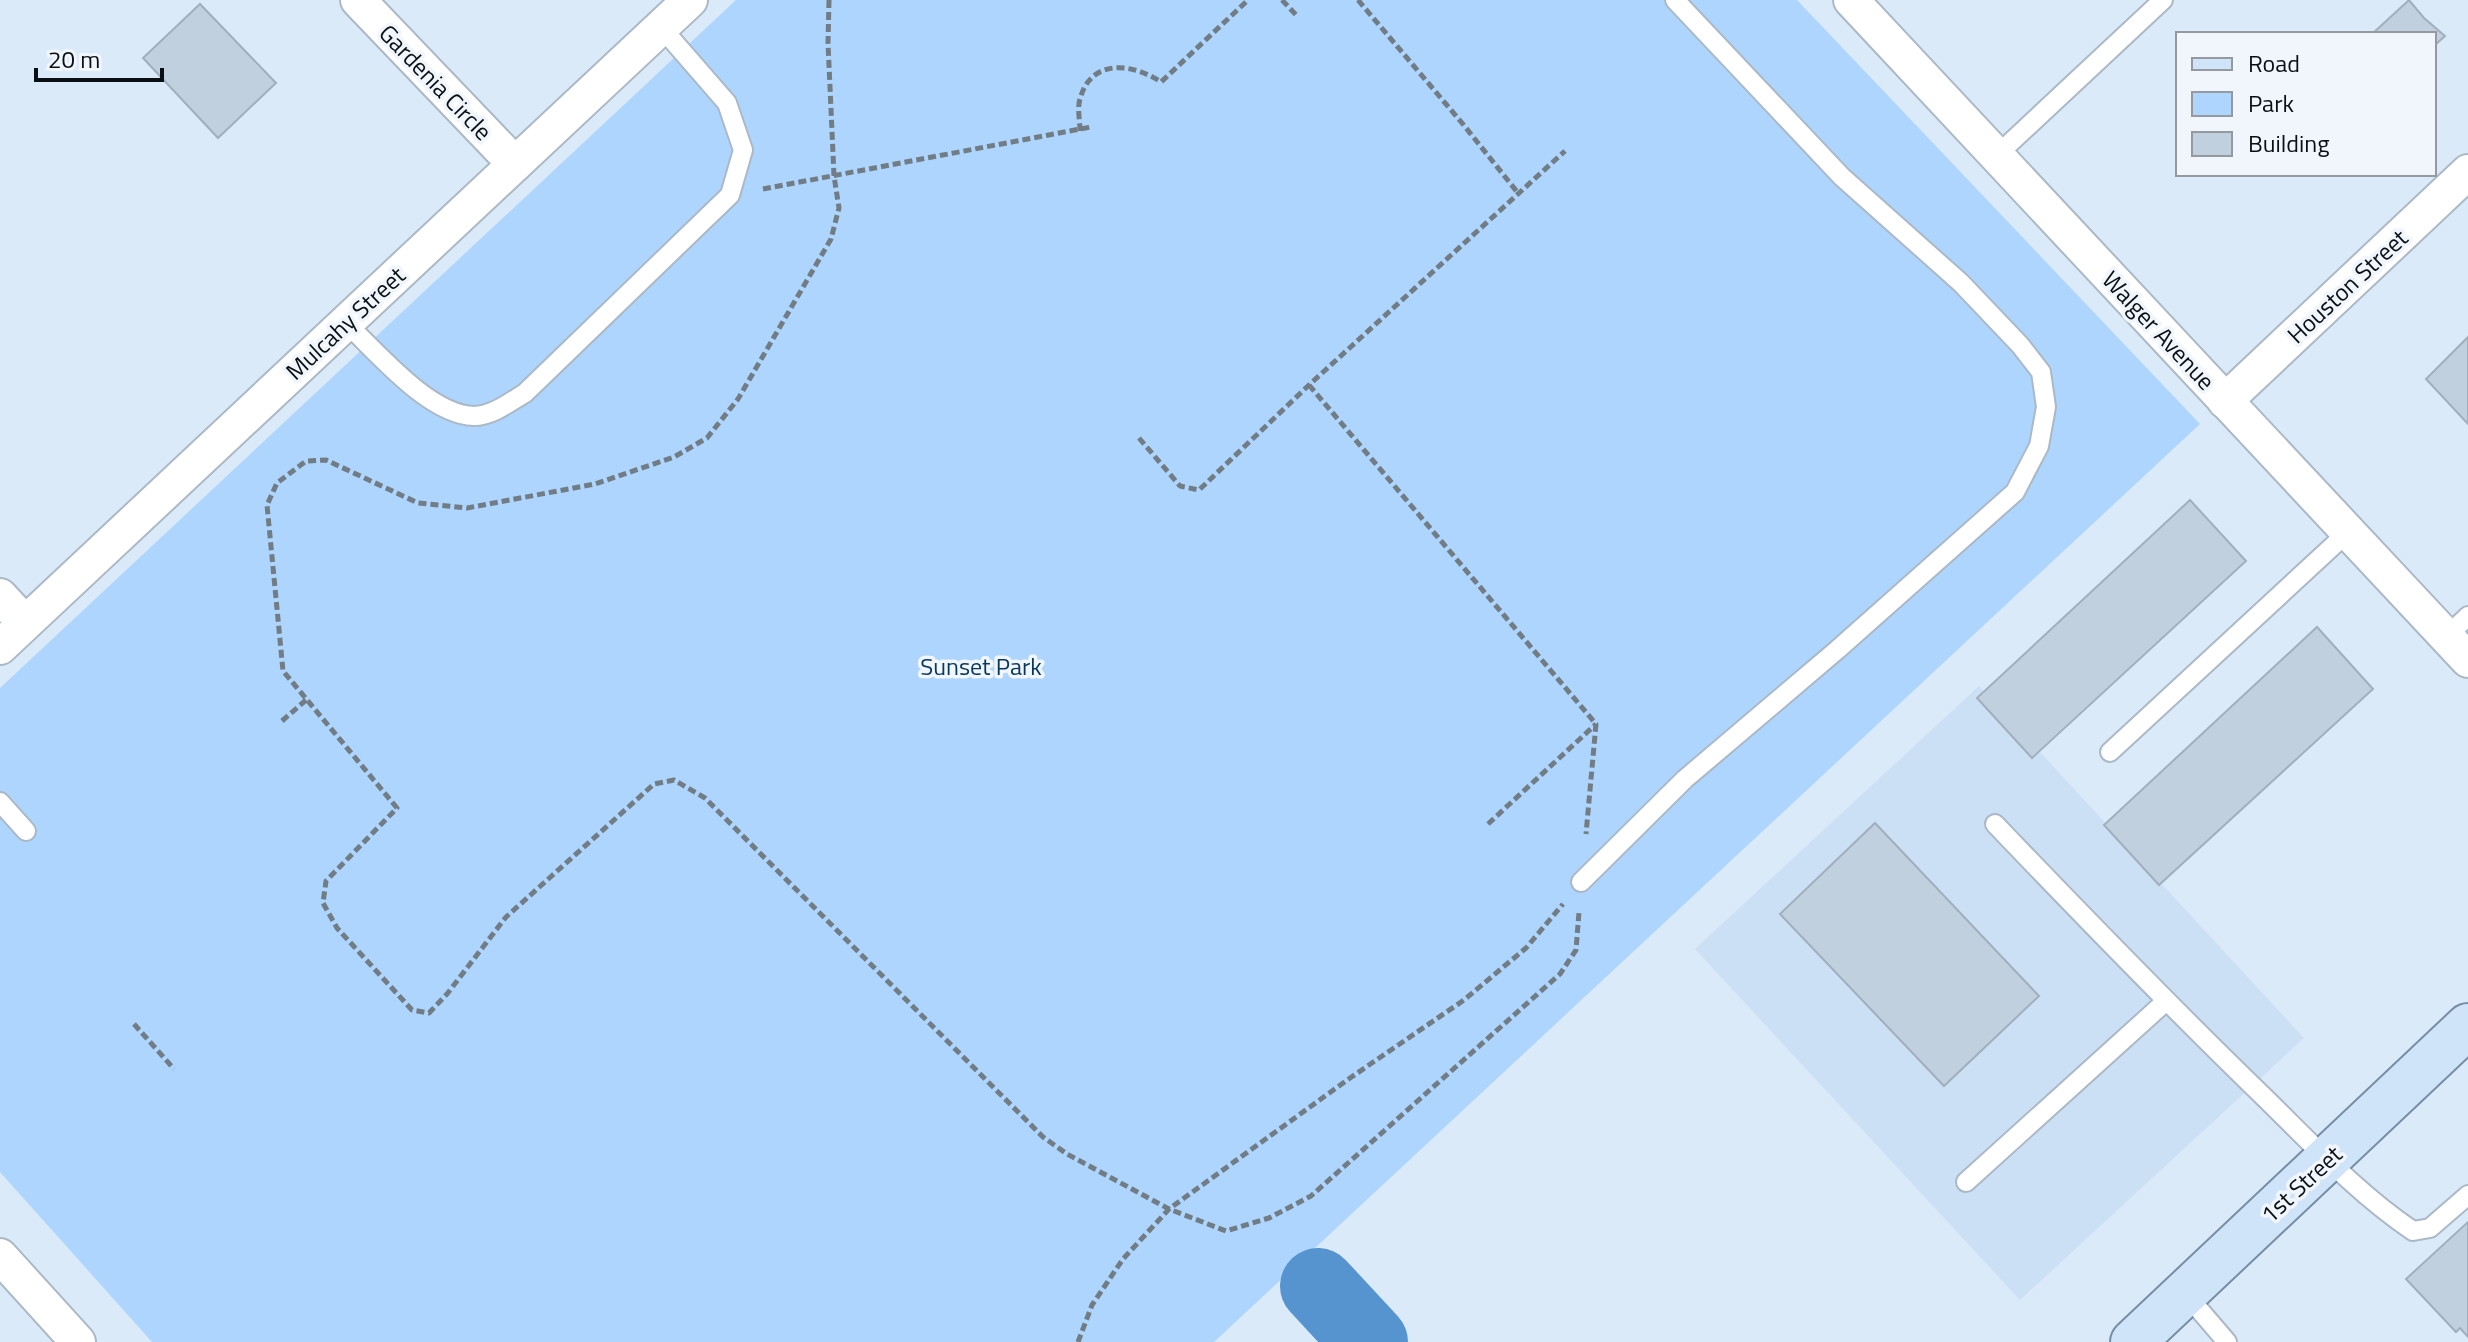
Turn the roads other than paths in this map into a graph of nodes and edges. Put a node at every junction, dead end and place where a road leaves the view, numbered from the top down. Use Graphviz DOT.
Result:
graph roads {
  1 [pos="358,0"];
  2 [pos="690,0"];
  3 [pos="1675,0"];
  4 [pos="1851,0"];
  5 [pos="2163,0"];
  6 [pos="661,27"];
  7 [pos="1996,156"];
  8 [pos="515,164"];
  9 [pos="2468,172"];
  10 [pos="346,323"];
  11 [pos="2225,401"];
  12 [pos="2348,532"];
  13 [pos="0,596"];
  14 [pos="25,623"];
  15 [pos="2461,638"];
  16 [pos="0,647"];
  17 [pos="2110,752"];
  18 [pos="0,802"];
  19 [pos="1995,824"];
  20 [pos="26,831"];
  21 [pos="1581,882"];
  22 [pos="2165,1002"];
  23 [pos="2468,1026"];
  24 [pos="2327,1159"];
  25 [pos="1966,1182"];
  26 [pos="2468,1195"];
  27 [pos="0,1256"];
  28 [pos="2185,1293"];
  29 [pos="78,1342"];
  30 [pos="2133,1342"];
  31 [pos="2227,1342"];
  1 -- 8 [label="street, Gardenia Circle"];
  2 -- 6 [label="street, Mulcahy Street"];
  3 -- 21 [label="lane"];
  4 -- 7 [label="street, Walger Avenue"];
  5 -- 7 [label="lane"];
  6 -- 8 [label="street, Mulcahy Street"];
  6 -- 10 [label="lane"];
  7 -- 11 [label="street, Walger Avenue"];
  8 -- 10 [label="street, Mulcahy Street"];
  9 -- 11 [label="street, Houston Street"];
  10 -- 14 [label="street, Mulcahy Street"];
  11 -- 12 [label="street, Walger Avenue"];
  12 -- 15 [label="street, Walger Avenue"];
  12 -- 17 [label="lane"];
  13 -- 14 [label="street"];
  14 -- 16 [label="street, Mulcahy Street"];
  18 -- 20 [label="lane"];
  19 -- 22 [label="lane"];
  22 -- 24 [label="lane"];
  22 -- 25 [label="lane"];
  23 -- 24 [label="main road, 1st Street"];
  24 -- 26 [label="lane"];
  24 -- 28 [label="main road, 1st Street"];
  27 -- 29 [label="street"];
  28 -- 30 [label="main road, 1st Street"];
  28 -- 31 [label="lane"];
}
